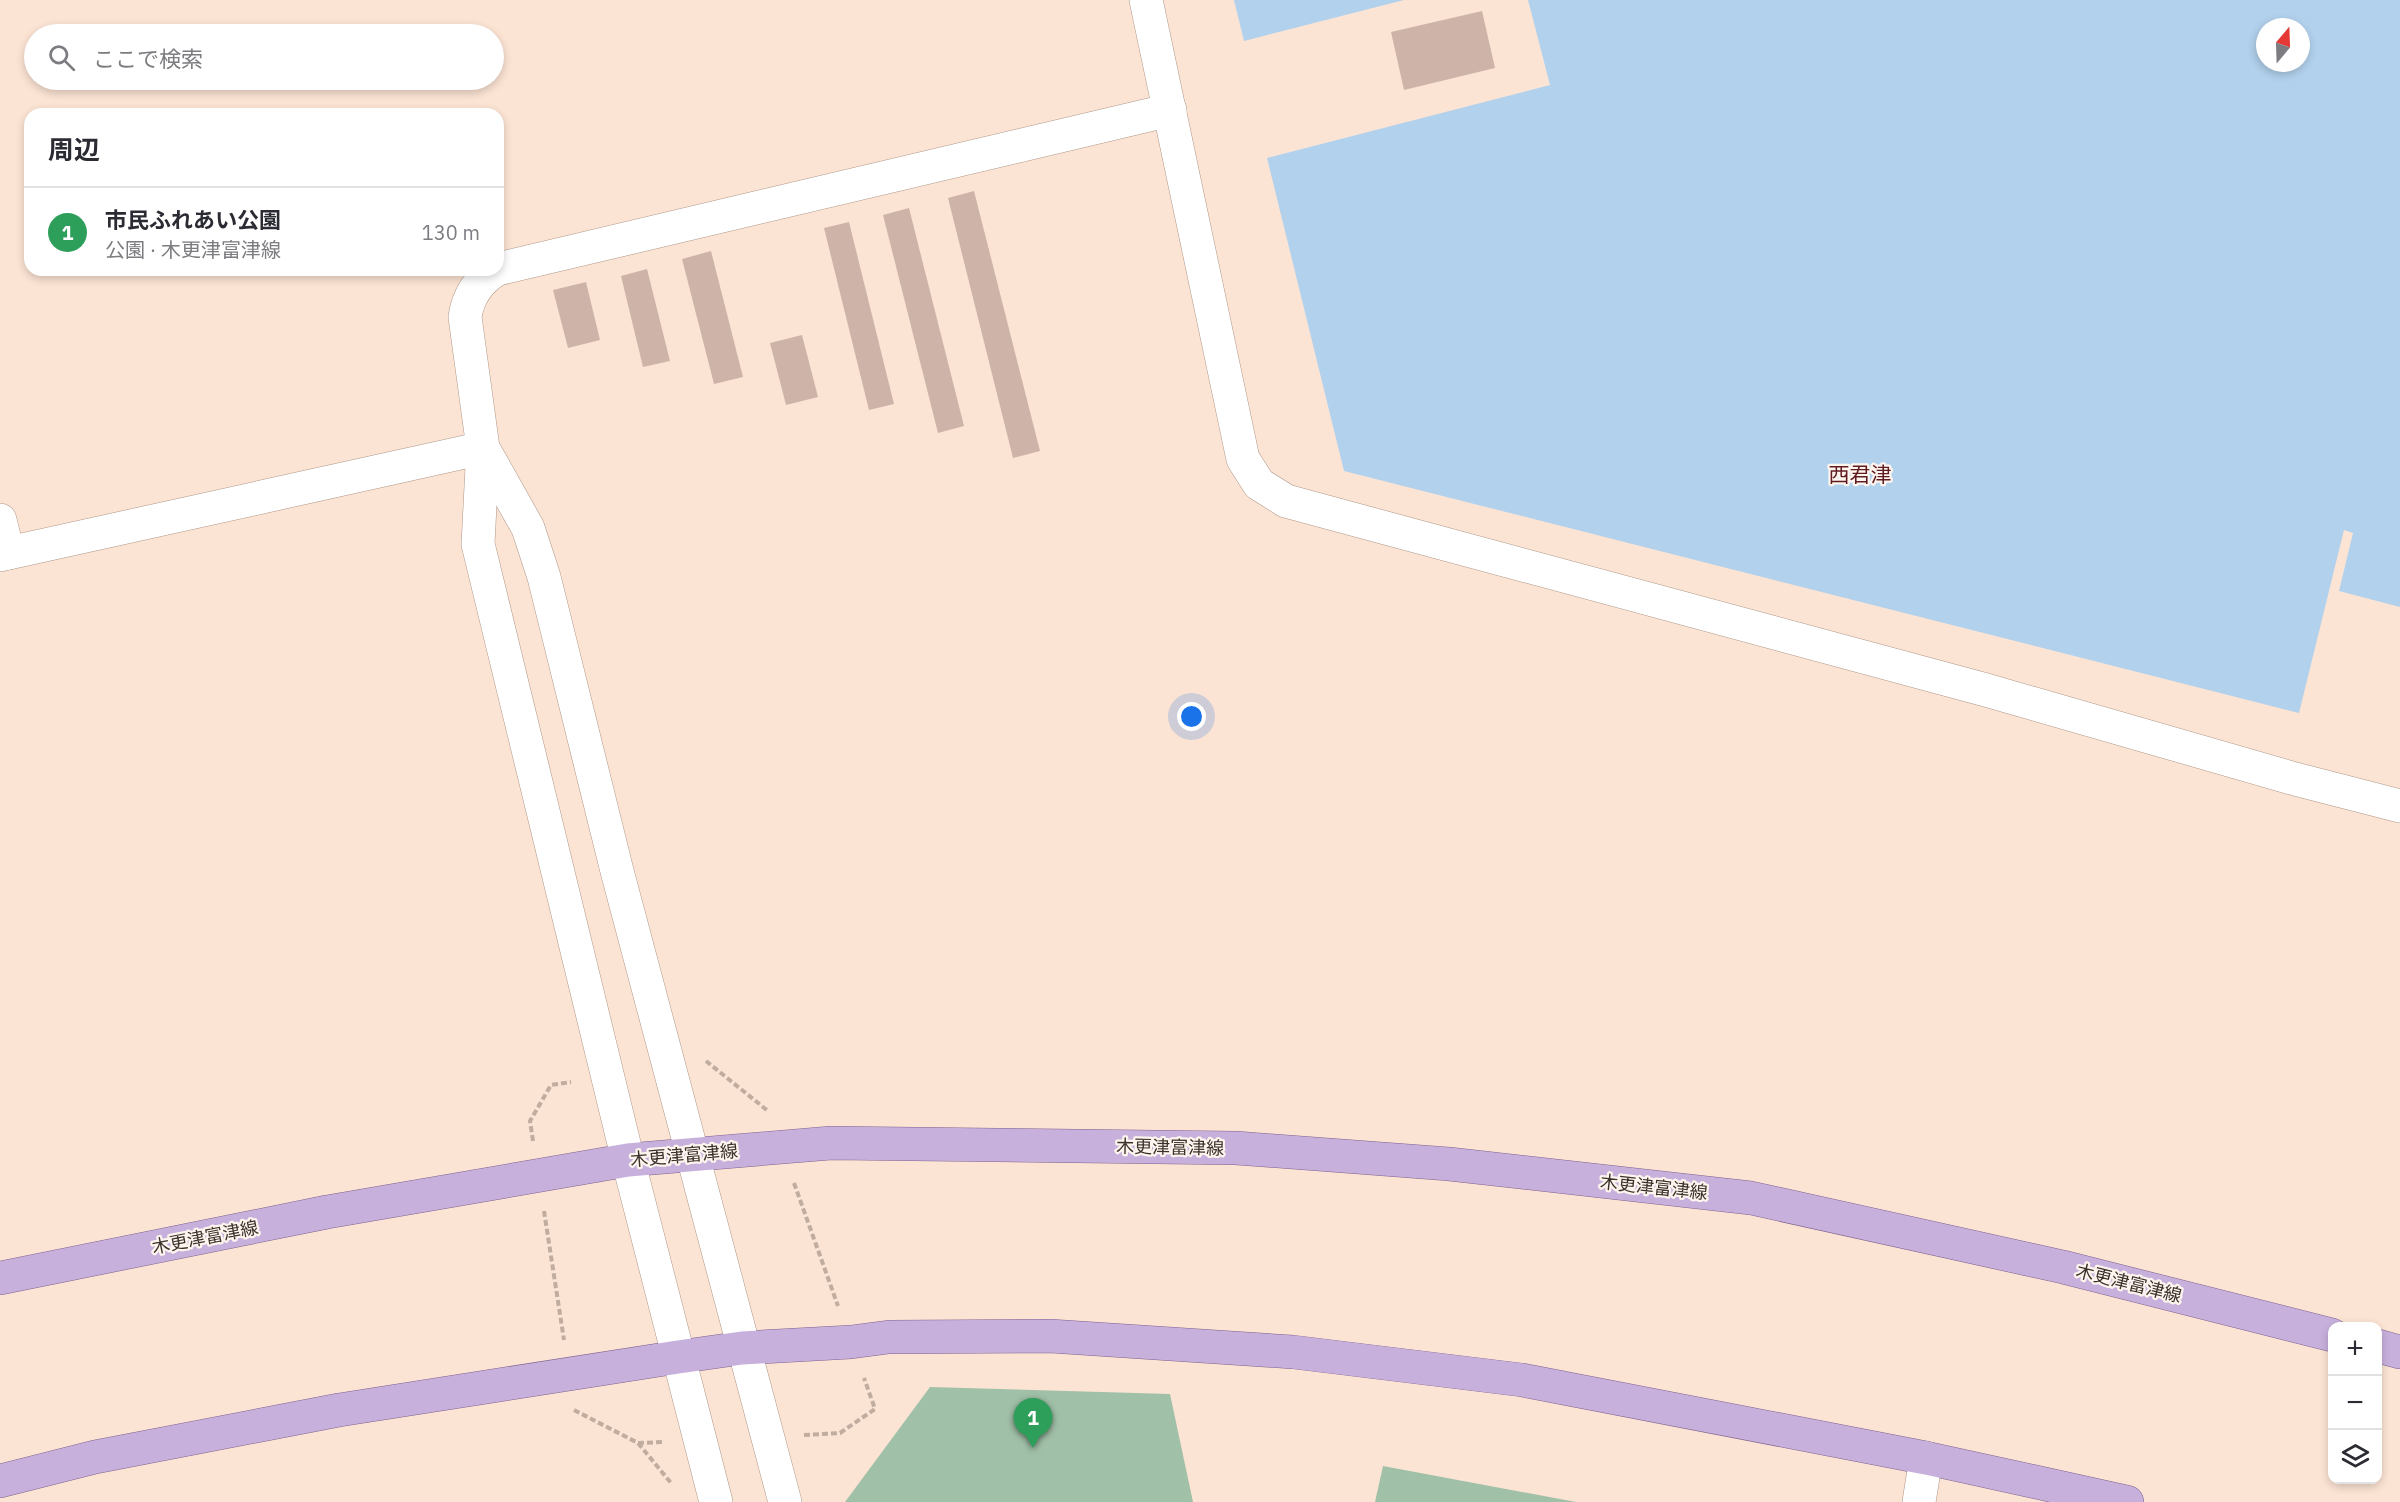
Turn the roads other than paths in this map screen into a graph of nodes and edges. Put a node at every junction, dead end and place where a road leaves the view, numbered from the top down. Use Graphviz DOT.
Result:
graph roads {
  1 [pos="1146,0"];
  2 [pos="1170,110"];
  3 [pos="504,268"];
  4 [pos="489,276"];
  5 [pos="483,448"];
  6 [pos="0,520"];
  7 [pos="4,554"];
  8 [pos="2400,806"];
  9 [pos="692,1154"];
  10 [pos="628,1160"];
  11 [pos="0,1278"];
  12 [pos="2328,1334"];
  13 [pos="2382,1347"];
  14 [pos="742,1348"];
  15 [pos="2400,1352"];
  16 [pos="678,1357"];
  17 [pos="1926,1458"];
  18 [pos="0,1481"];
  19 [pos="716,1502"];
  20 [pos="785,1502"];
  21 [pos="1919,1502"];
  22 [pos="2127,1502"];
  1 -- 2 [label="street"];
  2 -- 3 [label="street"];
  2 -- 8 [label="street"];
  4 -- 5 [label="street"];
  5 -- 7 [label="street"];
  5 -- 9 [label="street"];
  5 -- 10 [label="street"];
  6 -- 7 [label="street"];
  9 -- 10 [label="main road, 木更津富津線"];
  9 -- 12 [label="main road, 木更津富津線"];
  9 -- 14 [label="street"];
  10 -- 11 [label="main road, 木更津富津線"];
  10 -- 16 [label="street"];
  13 -- 15 [label="main road"];
  14 -- 16 [label="main road"];
  14 -- 17 [label="main road"];
  14 -- 20 [label="street"];
  16 -- 18 [label="main road"];
  16 -- 19 [label="street"];
  17 -- 21 [label="street"];
  17 -- 22 [label="main road"];
}
